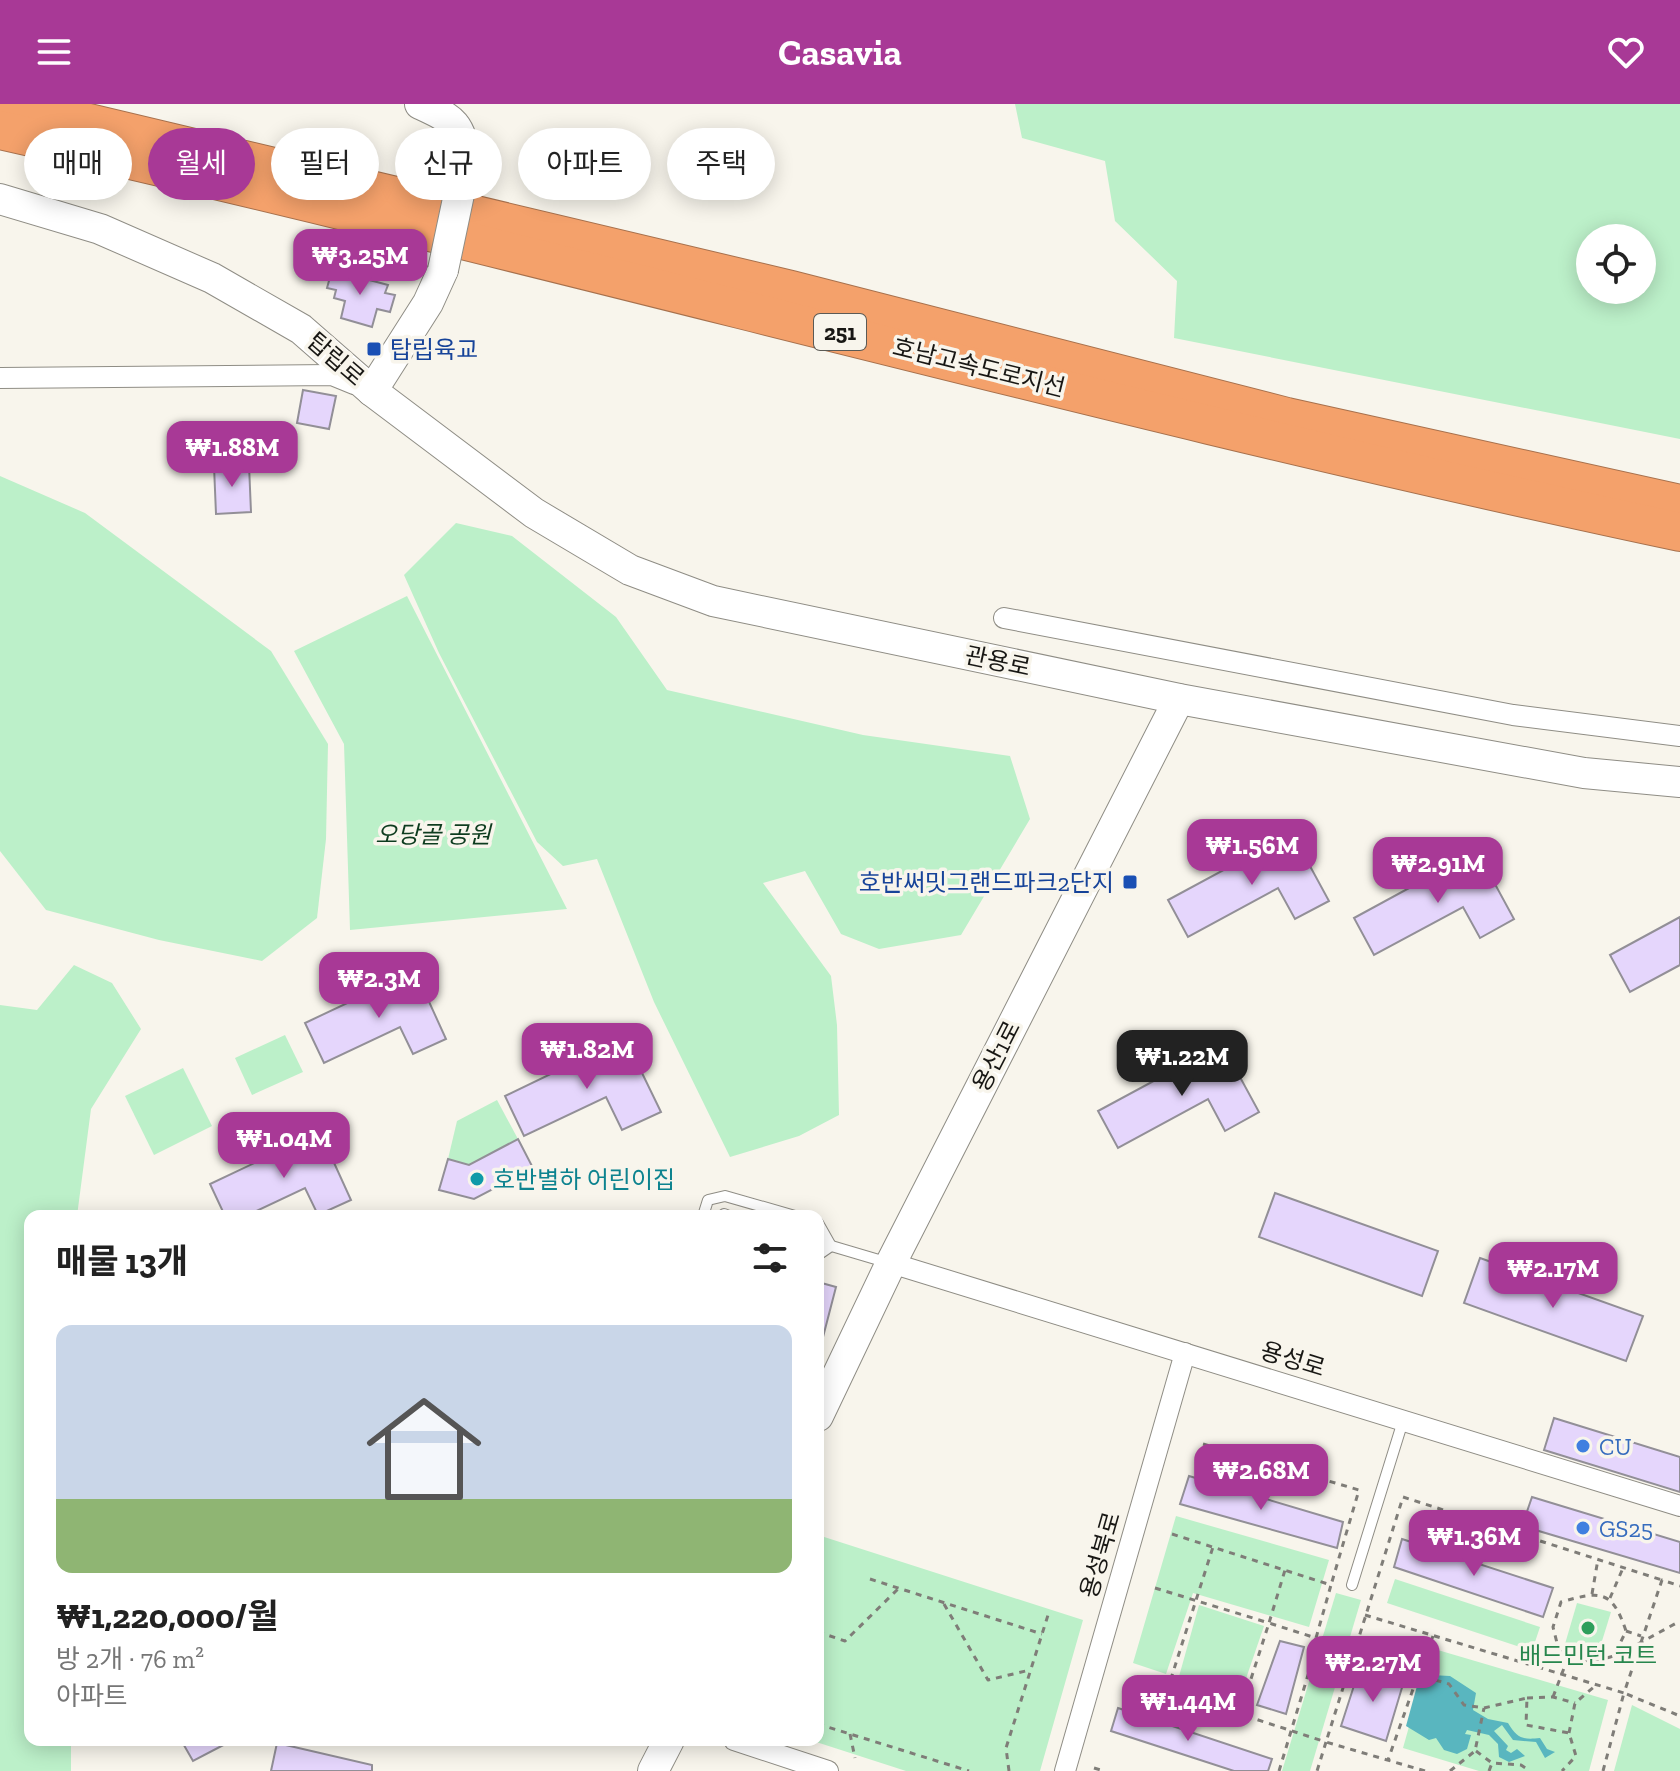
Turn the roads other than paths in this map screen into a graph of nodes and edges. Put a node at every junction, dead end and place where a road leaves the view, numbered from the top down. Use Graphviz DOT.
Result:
graph roads {
  1 [pos="9,104"];
  2 [pos="420,104"];
  3 [pos="0,130"];
  4 [pos="0,199"];
  5 [pos="0,378"];
  6 [pos="372,391"];
  7 [pos="1680,504"];
  8 [pos="1680,532"];
  9 [pos="1004,618"];
  10 [pos="1179,699"];
  11 [pos="1680,736"];
  12 [pos="1680,782"];
  13 [pos="705,1210"];
  14 [pos="774,1210"];
  15 [pos="824,1234"];
  16 [pos="824,1244"];
  17 [pos="831,1246"];
  18 [pos="824,1251"];
  19 [pos="891,1263"];
  20 [pos="1185,1353"];
  21 [pos="824,1403"];
  22 [pos="1403,1421"];
  23 [pos="1680,1506"];
  24 [pos="1352,1585"];
  25 [pos="666,1746"];
  26 [pos="749,1746"];
  27 [pos="797,1766"];
  28 [pos="653,1771"];
  29 [pos="828,1771"];
  30 [pos="1065,1771"];
  1 -- 7 [label="highway, 호남고속도로지선 / 251"];
  2 -- 6 [label="main road, bridge"];
  3 -- 8 [label="highway, 호남고속도로지선 / 251"];
  4 -- 6 [label="main road, 탑립로"];
  5 -- 6 [label="street, 탑립로"];
  6 -- 10 [label="main road, 관용로"];
  9 -- 11 [label="street"];
  10 -- 12 [label="main road, 관용로"];
  10 -- 19 [label="main road, 용산1로"];
  13 -- 14 [label="lane"];
  15 -- 17 [label="lane"];
  16 -- 17 [label="lane"];
  17 -- 18 [label="lane"];
  17 -- 19 [label="lane"];
  19 -- 20 [label="street, 용성로"];
  19 -- 21 [label="main road, 용산1로"];
  20 -- 22 [label="street, 용성로"];
  20 -- 30 [label="street, 용성북로"];
  22 -- 23 [label="street, 용성로"];
  22 -- 24 [label="lane"];
  25 -- 28 [label="main road"];
  26 -- 27 [label="street"];
  27 -- 29 [label="street"];
}
